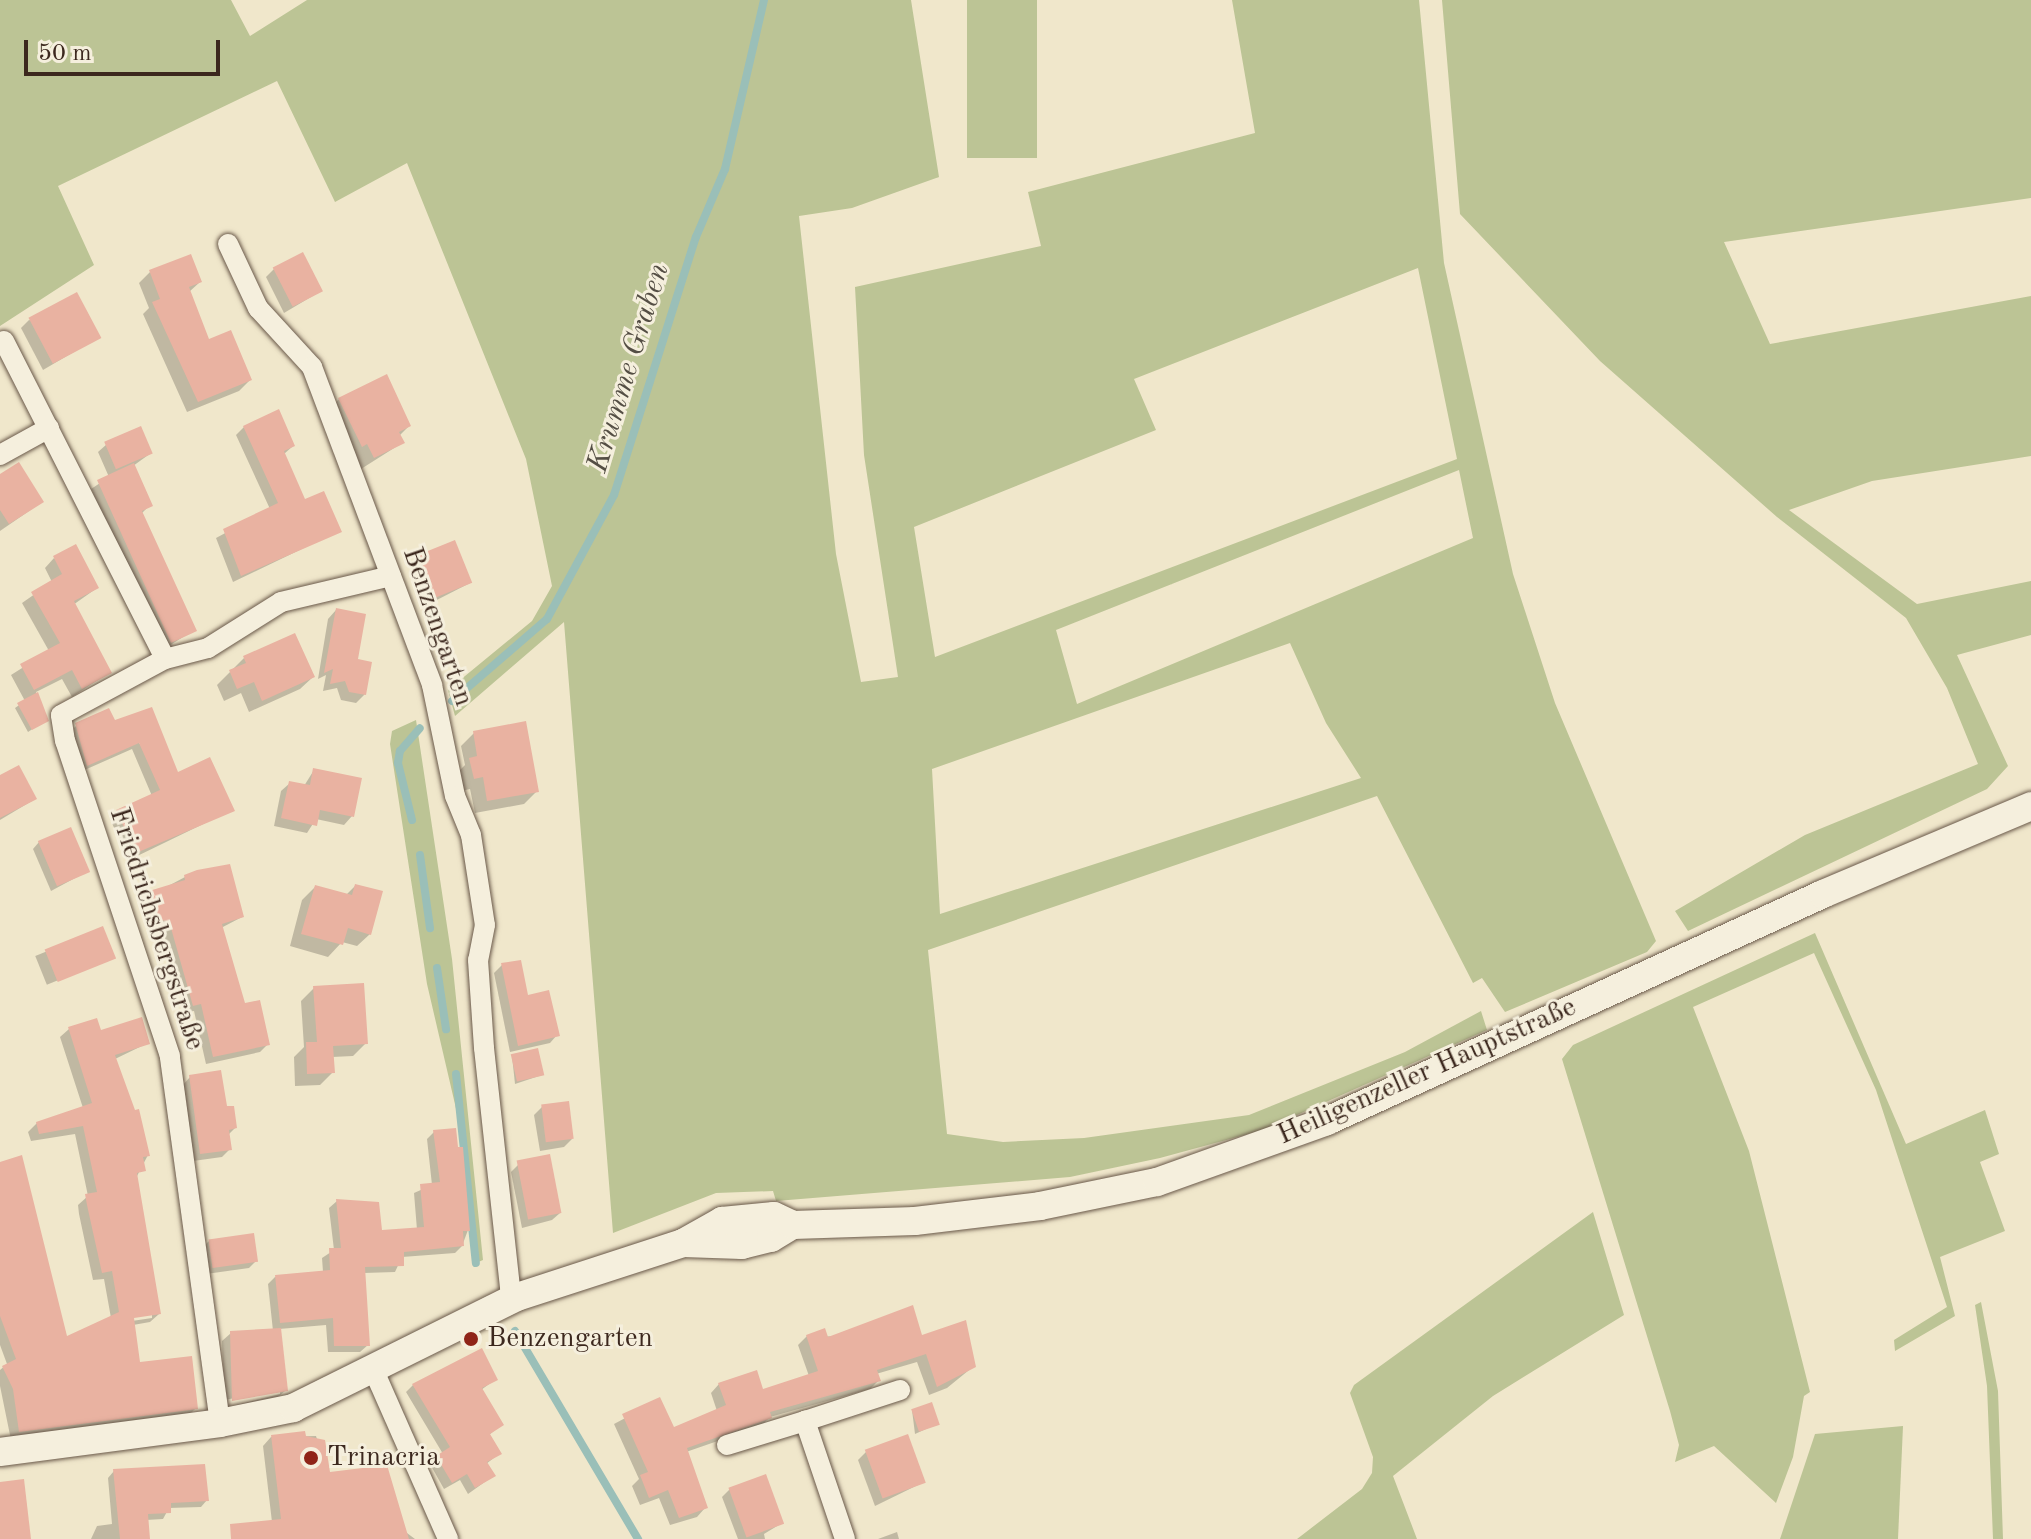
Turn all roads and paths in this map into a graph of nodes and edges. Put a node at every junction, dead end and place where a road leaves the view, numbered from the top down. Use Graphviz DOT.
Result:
graph roads {
  1 [pos="228,244"];
  2 [pos="4,341"];
  3 [pos="49,428"];
  4 [pos="0,455"];
  5 [pos="391,576"];
  6 [pos="165,659"];
  7 [pos="2031,806"];
  8 [pos="517,1297"];
  9 [pos="374,1371"];
  10 [pos="900,1390"];
  11 [pos="805,1421"];
  12 [pos="220,1423"];
  13 [pos="727,1445"];
  14 [pos="0,1452"];
  15 [pos="448,1539"];
  16 [pos="845,1539"];
  1 -- 5 [label="street, Benzengarten"];
  2 -- 3 [label="street"];
  3 -- 4 [label="street"];
  3 -- 6 [label="street"];
  5 -- 6 [label="street, Friedrichsbergstraße"];
  5 -- 8 [label="street, Benzengarten"];
  6 -- 12 [label="street, Friedrichsbergstraße"];
  7 -- 8 [label="street, Heiligenzeller Hauptstraße"];
  8 -- 9 [label="street, Heiligenzeller Hauptstraße"];
  9 -- 12 [label="street, Heiligenzeller Hauptstraße"];
  9 -- 15 [label="street"];
  10 -- 11 [label="street"];
  11 -- 13 [label="street"];
  11 -- 16 [label="street"];
  12 -- 14 [label="street, Heiligenzeller Hauptstraße"];
}
